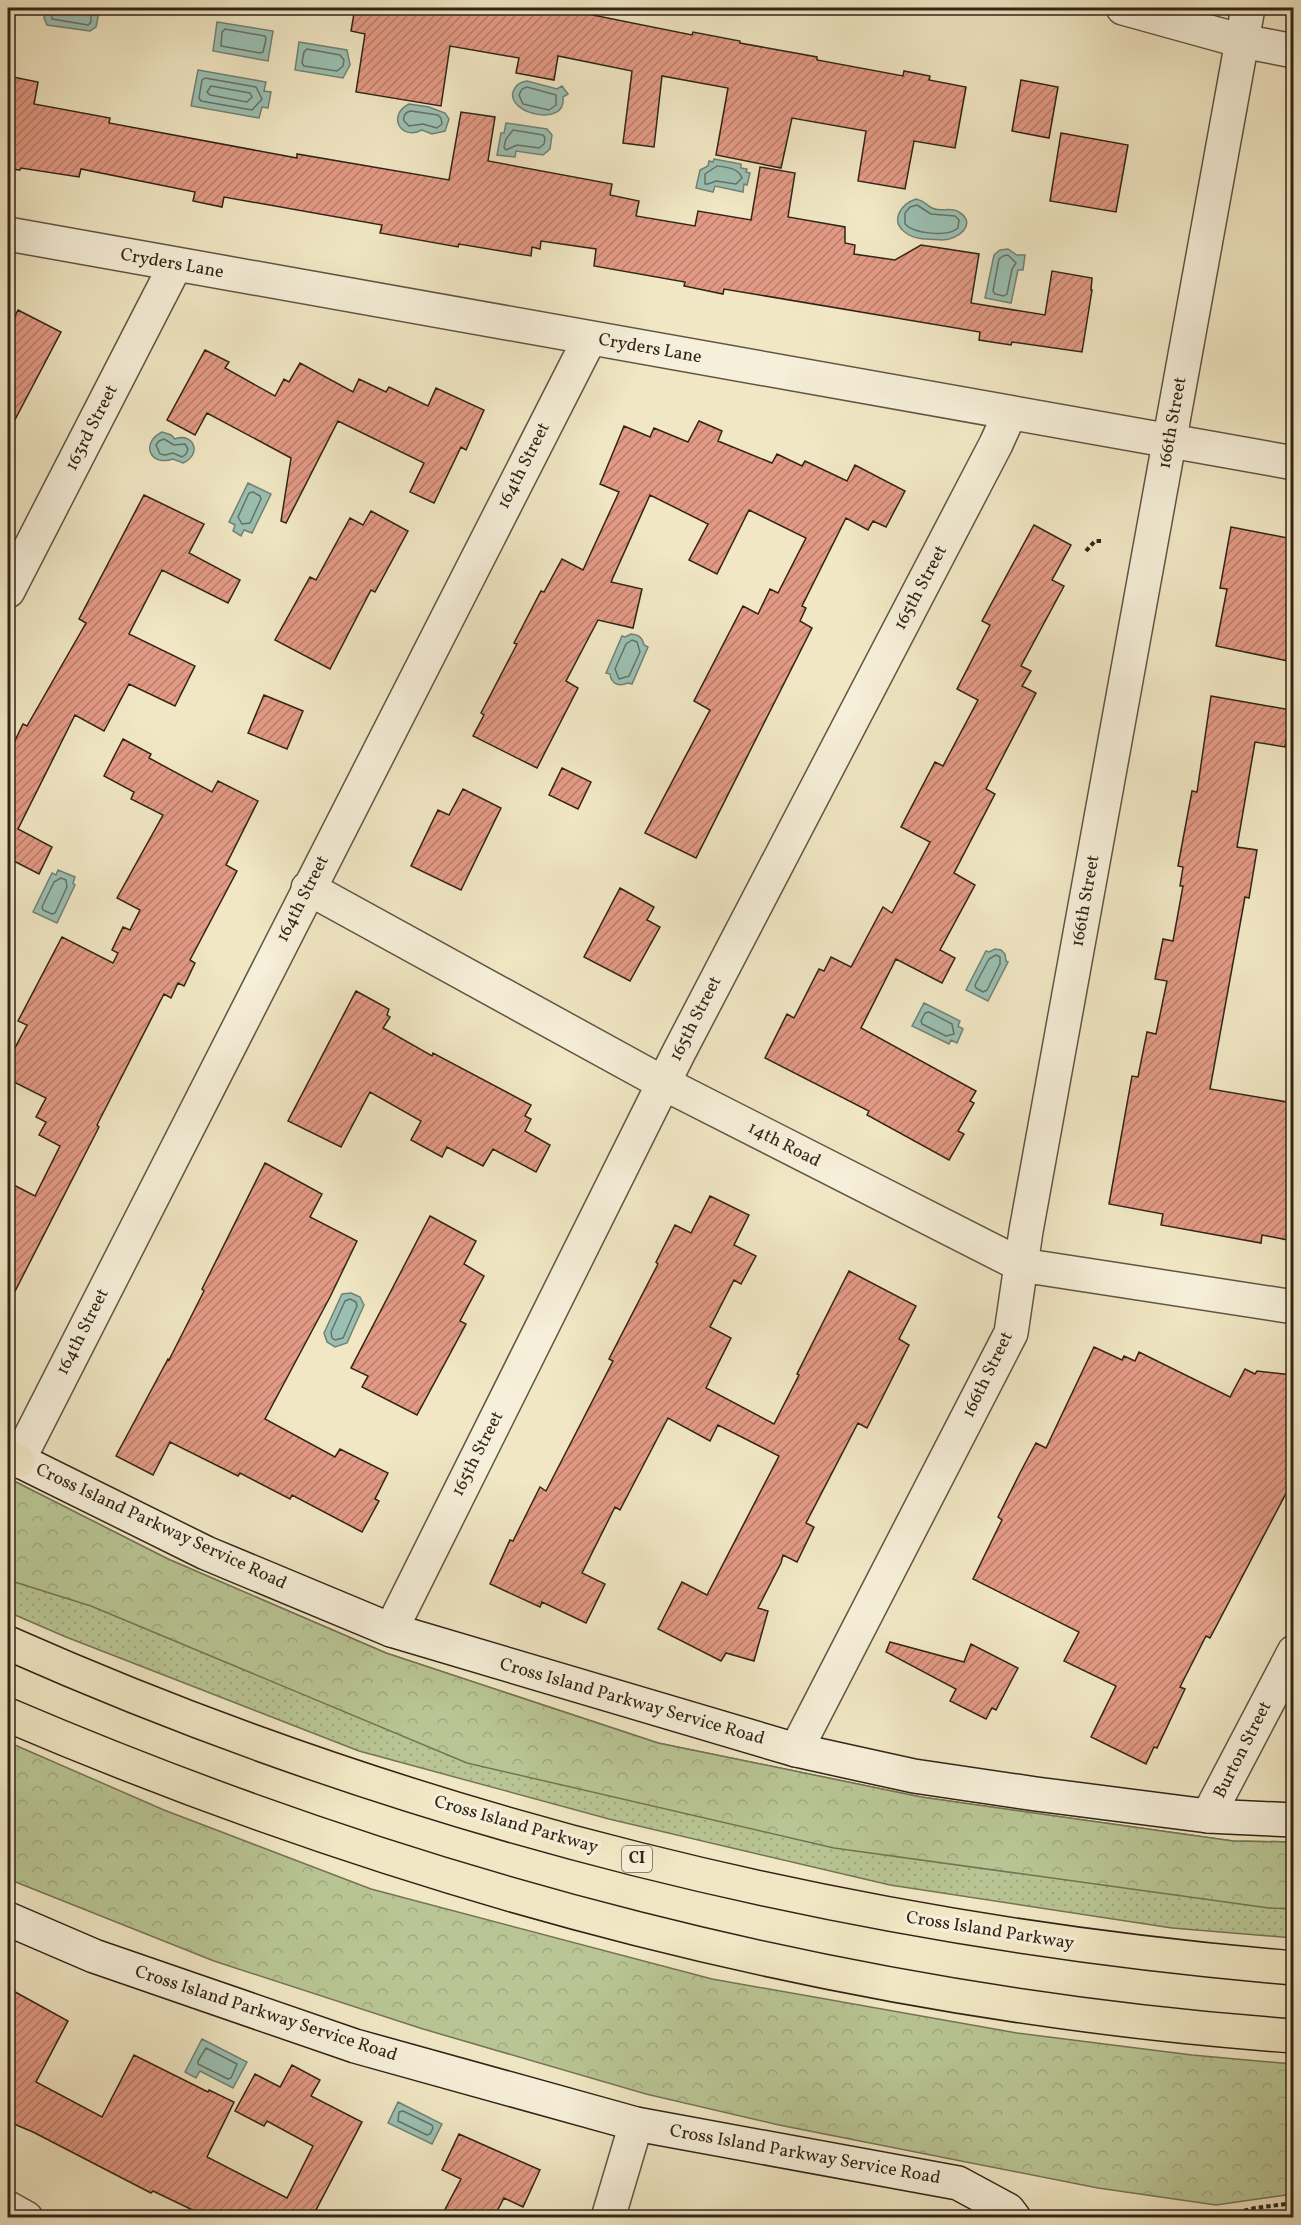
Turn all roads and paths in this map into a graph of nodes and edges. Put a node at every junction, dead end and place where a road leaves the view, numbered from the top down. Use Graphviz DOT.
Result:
graph roads {
  1 [pos="1123,8"];
  2 [pos="1248,8"];
  3 [pos="1242,41"];
  4 [pos="1293,51"];
  5 [pos="8,234"];
  6 [pos="176,264"];
  7 [pos="590,338"];
  8 [pos="1010,413"];
  9 [pos="1170,441"];
  10 [pos="1293,463"];
  11 [pos="1103,541"];
  12 [pos="1086,551"];
  13 [pos="8,591"];
  14 [pos="308,888"];
  15 [pos="663,1083"];
  16 [pos="1021,1264"];
  17 [pos="1293,1307"];
  18 [pos="11,1457"];
  19 [pos="391,1630"];
  20 [pos="8,1643"];
  21 [pos="1293,1652"];
  22 [pos="8,1715"];
  23 [pos="796,1750"];
  24 [pos="1209,1816"];
  25 [pos="1293,1820"];
  26 [pos="8,1919"];
  27 [pos="1293,1968"];
  28 [pos="1293,2036"];
  29 [pos="636,2124"];
  30 [pos="1293,2203"];
  31 [pos="8,2208"];
  32 [pos="26,2217"];
  33 [pos="608,2217"];
  34 [pos="1014,2217"];
  35 [pos="1215,2217"];
  1 -- 3 [label="street"];
  2 -- 3 [label="street, 166th Street"];
  3 -- 4 [label="street"];
  3 -- 9 [label="street, 166th Street"];
  5 -- 6 [label="street, Cryders Lane"];
  6 -- 7 [label="street, Cryders Lane"];
  6 -- 13 [label="street, 163rd Street"];
  7 -- 8 [label="street, Cryders Lane"];
  7 -- 14 [label="street, 164th Street"];
  8 -- 9 [label="street, Cryders Lane"];
  8 -- 15 [label="street, 165th Street"];
  9 -- 10 [label="street, Cryders Lane"];
  9 -- 16 [label="street, 166th Street"];
  11 -- 12 [label="path"];
  14 -- 15 [label="street, 14th Road"];
  14 -- 18 [label="street, 164th Street"];
  15 -- 16 [label="street, 14th Road"];
  15 -- 19 [label="street, 165th Street"];
  16 -- 17 [label="street, 14th Road"];
  16 -- 23 [label="street, 166th Street"];
  18 -- 19 [label="street, Cross Island Parkway Service Road"];
  19 -- 23 [label="street, Cross Island Parkway Service Road"];
  20 -- 27 [label="highway, Cross Island Parkway / CI"];
  21 -- 24 [label="street, Burton Street"];
  22 -- 28 [label="highway"];
  23 -- 24 [label="street, Cross Island Parkway Service Road"];
  24 -- 25 [label="street, Cross Island Parkway Service Road"];
  26 -- 29 [label="street, Cross Island Parkway Service Road"];
  29 -- 33 [label="street"];
  29 -- 34 [label="street, Cross Island Parkway Service Road"];
  30 -- 35 [label="path"];
  31 -- 32 [label="street"];
}
